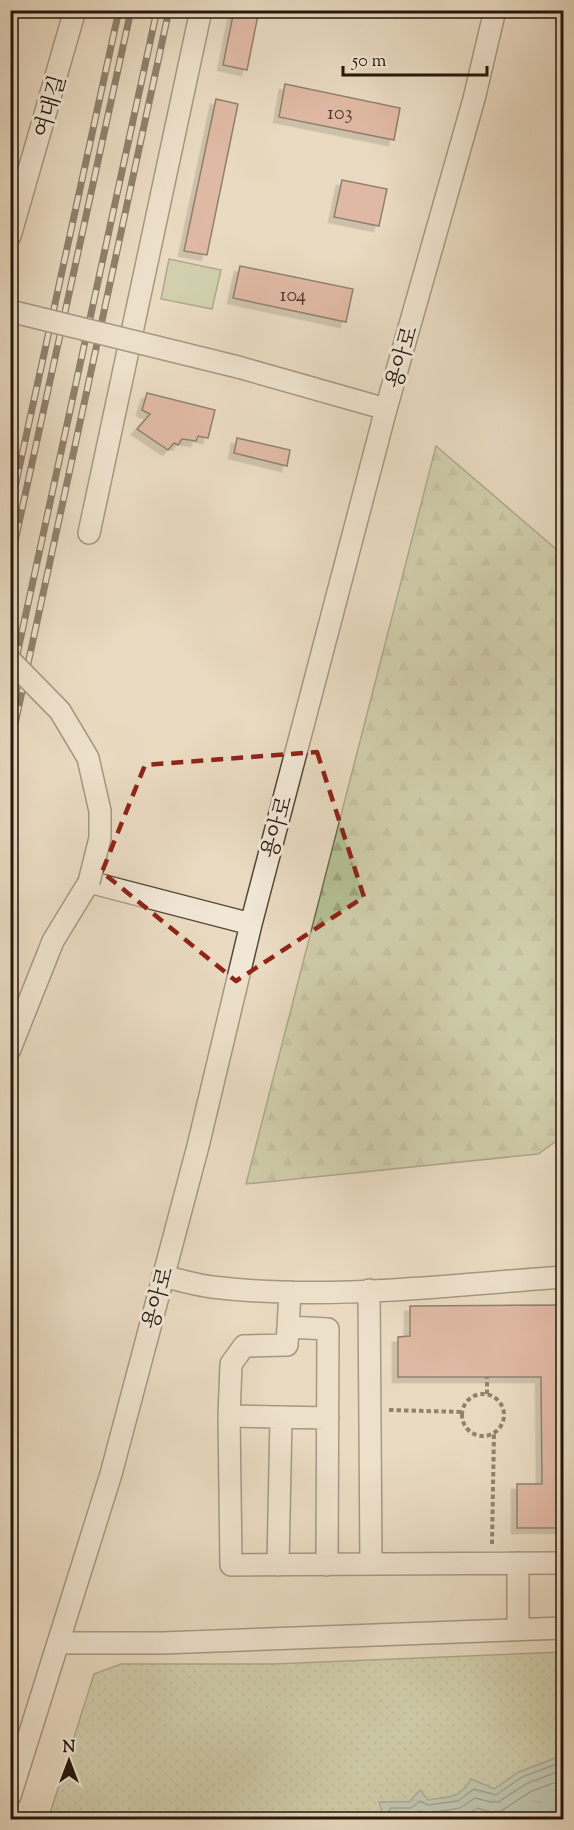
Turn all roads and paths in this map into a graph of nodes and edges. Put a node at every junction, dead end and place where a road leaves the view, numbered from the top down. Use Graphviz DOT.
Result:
graph roads {
  1 [pos="75,10"];
  2 [pos="201,10"];
  3 [pos="495,10"];
  4 [pos="10,236"];
  5 [pos="10,311"];
  6 [pos="386,409"];
  7 [pos="89,533"];
  8 [pos="10,660"];
  9 [pos="89,882"];
  10 [pos="251,924"];
  11 [pos="10,1049"];
  12 [pos="163,1276"];
  13 [pos="564,1277"];
  14 [pos="369,1290"];
  15 [pos="290,1292"];
  16 [pos="288,1327"];
  17 [pos="487,1377"];
  18 [pos="486,1394"];
  19 [pos="370,1410"];
  20 [pos="463,1412"];
  21 [pos="229,1416"];
  22 [pos="280,1417"];
  23 [pos="328,1418"];
  24 [pos="494,1433"];
  25 [pos="492,1563"];
  26 [pos="518,1563"];
  27 [pos="564,1563"];
  28 [pos="371,1564"];
  29 [pos="278,1565"];
  30 [pos="327,1565"];
  31 [pos="564,1628"];
  32 [pos="518,1630"];
  33 [pos="58,1643"];
  34 [pos="10,1796"];
  1 -- 4 [label="street, 여대길"];
  2 -- 7 [label="street"];
  3 -- 6 [label="street, 용아로"];
  5 -- 6 [label="street, bridge"];
  6 -- 10 [label="street, 용아로"];
  8 -- 9 [label="street, bridge"];
  9 -- 10 [label="street"];
  9 -- 11 [label="street"];
  10 -- 12 [label="street, 용아로"];
  12 -- 15 [label="street"];
  12 -- 33 [label="street, 용아로"];
  13 -- 14 [label="street"];
  14 -- 15 [label="street"];
  14 -- 19 [label="street"];
  15 -- 16 [label="street"];
  16 -- 21 [label="street"];
  16 -- 23 [label="street"];
  17 -- 18 [label="path"];
  18 -- 20 [label="path"];
  18 -- 24 [label="path"];
  19 -- 20 [label="path"];
  19 -- 28 [label="street"];
  20 -- 24 [label="path"];
  21 -- 22 [label="street"];
  21 -- 29 [label="street"];
  22 -- 23 [label="street"];
  22 -- 29 [label="street"];
  23 -- 30 [label="street"];
  24 -- 25 [label="path"];
  25 -- 26 [label="street"];
  25 -- 28 [label="street"];
  26 -- 27 [label="street"];
  26 -- 32 [label="street"];
  28 -- 30 [label="street"];
  29 -- 30 [label="street"];
  31 -- 32 [label="street"];
  32 -- 33 [label="street"];
  33 -- 34 [label="street, 용아로"];
}
